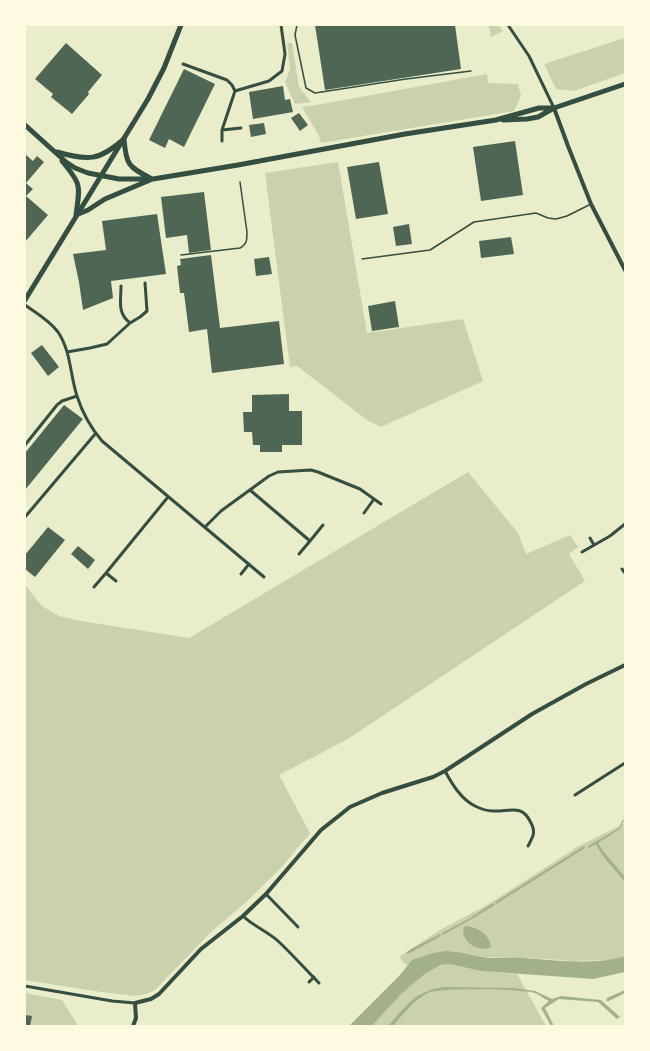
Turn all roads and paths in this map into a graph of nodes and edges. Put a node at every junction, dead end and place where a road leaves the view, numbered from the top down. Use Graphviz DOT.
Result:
graph roads {
  1 [pos="181,25"];
  2 [pos="281,25"];
  3 [pos="297,25"];
  4 [pos="508,25"];
  5 [pos="183,64"];
  6 [pos="471,71"];
  7 [pos="625,84"];
  8 [pos="235,91"];
  9 [pos="554,108"];
  10 [pos="496,120"];
  11 [pos="25,125"];
  12 [pos="241,128"];
  13 [pos="222,130"];
  14 [pos="124,140"];
  15 [pos="222,141"];
  16 [pos="54,152"];
  17 [pos="100,176"];
  18 [pos="153,179"];
  19 [pos="240,182"];
  20 [pos="591,204"];
  21 [pos="76,215"];
  22 [pos="182,255"];
  23 [pos="362,259"];
  24 [pos="625,270"];
  25 [pos="145,283"];
  26 [pos="121,286"];
  27 [pos="25,300"];
  28 [pos="25,305"];
  29 [pos="130,323"];
  30 [pos="67,352"];
  31 [pos="77,396"];
  32 [pos="96,433"];
  33 [pos="25,446"];
  34 [pos="250,490"];
  35 [pos="168,497"];
  36 [pos="374,499"];
  37 [pos="381,504"];
  38 [pos="364,513"];
  39 [pos="25,517"];
  40 [pos="625,524"];
  41 [pos="323,525"];
  42 [pos="204,527"];
  43 [pos="590,538"];
  44 [pos="310,541"];
  45 [pos="594,545"];
  46 [pos="582,552"];
  47 [pos="299,554"];
  48 [pos="249,564"];
  49 [pos="622,569"];
  50 [pos="106,573"];
  51 [pos="625,573"];
  52 [pos="241,574"];
  53 [pos="264,576"];
  54 [pos="116,581"];
  55 [pos="94,587"];
  56 [pos="625,665"];
  57 [pos="625,763"];
  58 [pos="445,771"];
  59 [pos="574,795"];
  60 [pos="528,846"];
  61 [pos="266,894"];
  62 [pos="243,916"];
  63 [pos="298,927"];
  64 [pos="314,977"];
  65 [pos="309,982"];
  66 [pos="319,982"];
  67 [pos="25,986"];
  68 [pos="135,1003"];
  69 [pos="132,1026"];
  1 -- 14 [label="main road"];
  2 -- 8 [label="street"];
  3 -- 6 [label="lane"];
  4 -- 9 [label="street"];
  5 -- 8 [label="street"];
  7 -- 9 [label="main road"];
  8 -- 13 [label="street"];
  9 -- 10 [label="main road"];
  9 -- 10 [label="main road"];
  9 -- 20 [label="street"];
  10 -- 18 [label="main road"];
  11 -- 16 [label="main road"];
  12 -- 13 [label="street"];
  13 -- 15 [label="street"];
  14 -- 16 [label="main road"];
  14 -- 17 [label="main road"];
  14 -- 18 [label="main road"];
  16 -- 17 [label="main road"];
  16 -- 21 [label="main road"];
  17 -- 18 [label="main road"];
  17 -- 21 [label="main road"];
  18 -- 21 [label="main road"];
  19 -- 22 [label="lane"];
  20 -- 23 [label="lane"];
  20 -- 24 [label="street"];
  21 -- 27 [label="main road"];
  25 -- 29 [label="street"];
  26 -- 29 [label="street"];
  28 -- 30 [label="street"];
  29 -- 30 [label="street"];
  30 -- 31 [label="street"];
  31 -- 32 [label="street"];
  31 -- 33 [label="street"];
  32 -- 35 [label="street"];
  32 -- 39 [label="street"];
  34 -- 36 [label="street"];
  34 -- 42 [label="street"];
  34 -- 44 [label="street"];
  35 -- 42 [label="street"];
  35 -- 50 [label="street"];
  36 -- 37 [label="street"];
  36 -- 38 [label="street"];
  40 -- 45 [label="street"];
  41 -- 44 [label="street"];
  42 -- 48 [label="street"];
  43 -- 45 [label="street"];
  44 -- 47 [label="street"];
  45 -- 46 [label="street"];
  48 -- 52 [label="street"];
  48 -- 53 [label="street"];
  49 -- 51 [label="street"];
  50 -- 54 [label="street"];
  50 -- 55 [label="street"];
  56 -- 58 [label="street"];
  57 -- 59 [label="street"];
  58 -- 60 [label="street"];
  58 -- 61 [label="street"];
  61 -- 62 [label="street"];
  61 -- 63 [label="street"];
  62 -- 64 [label="street"];
  62 -- 68 [label="street"];
  64 -- 65 [label="street"];
  64 -- 66 [label="street"];
  67 -- 68 [label="street"];
  68 -- 69 [label="street"];
}
